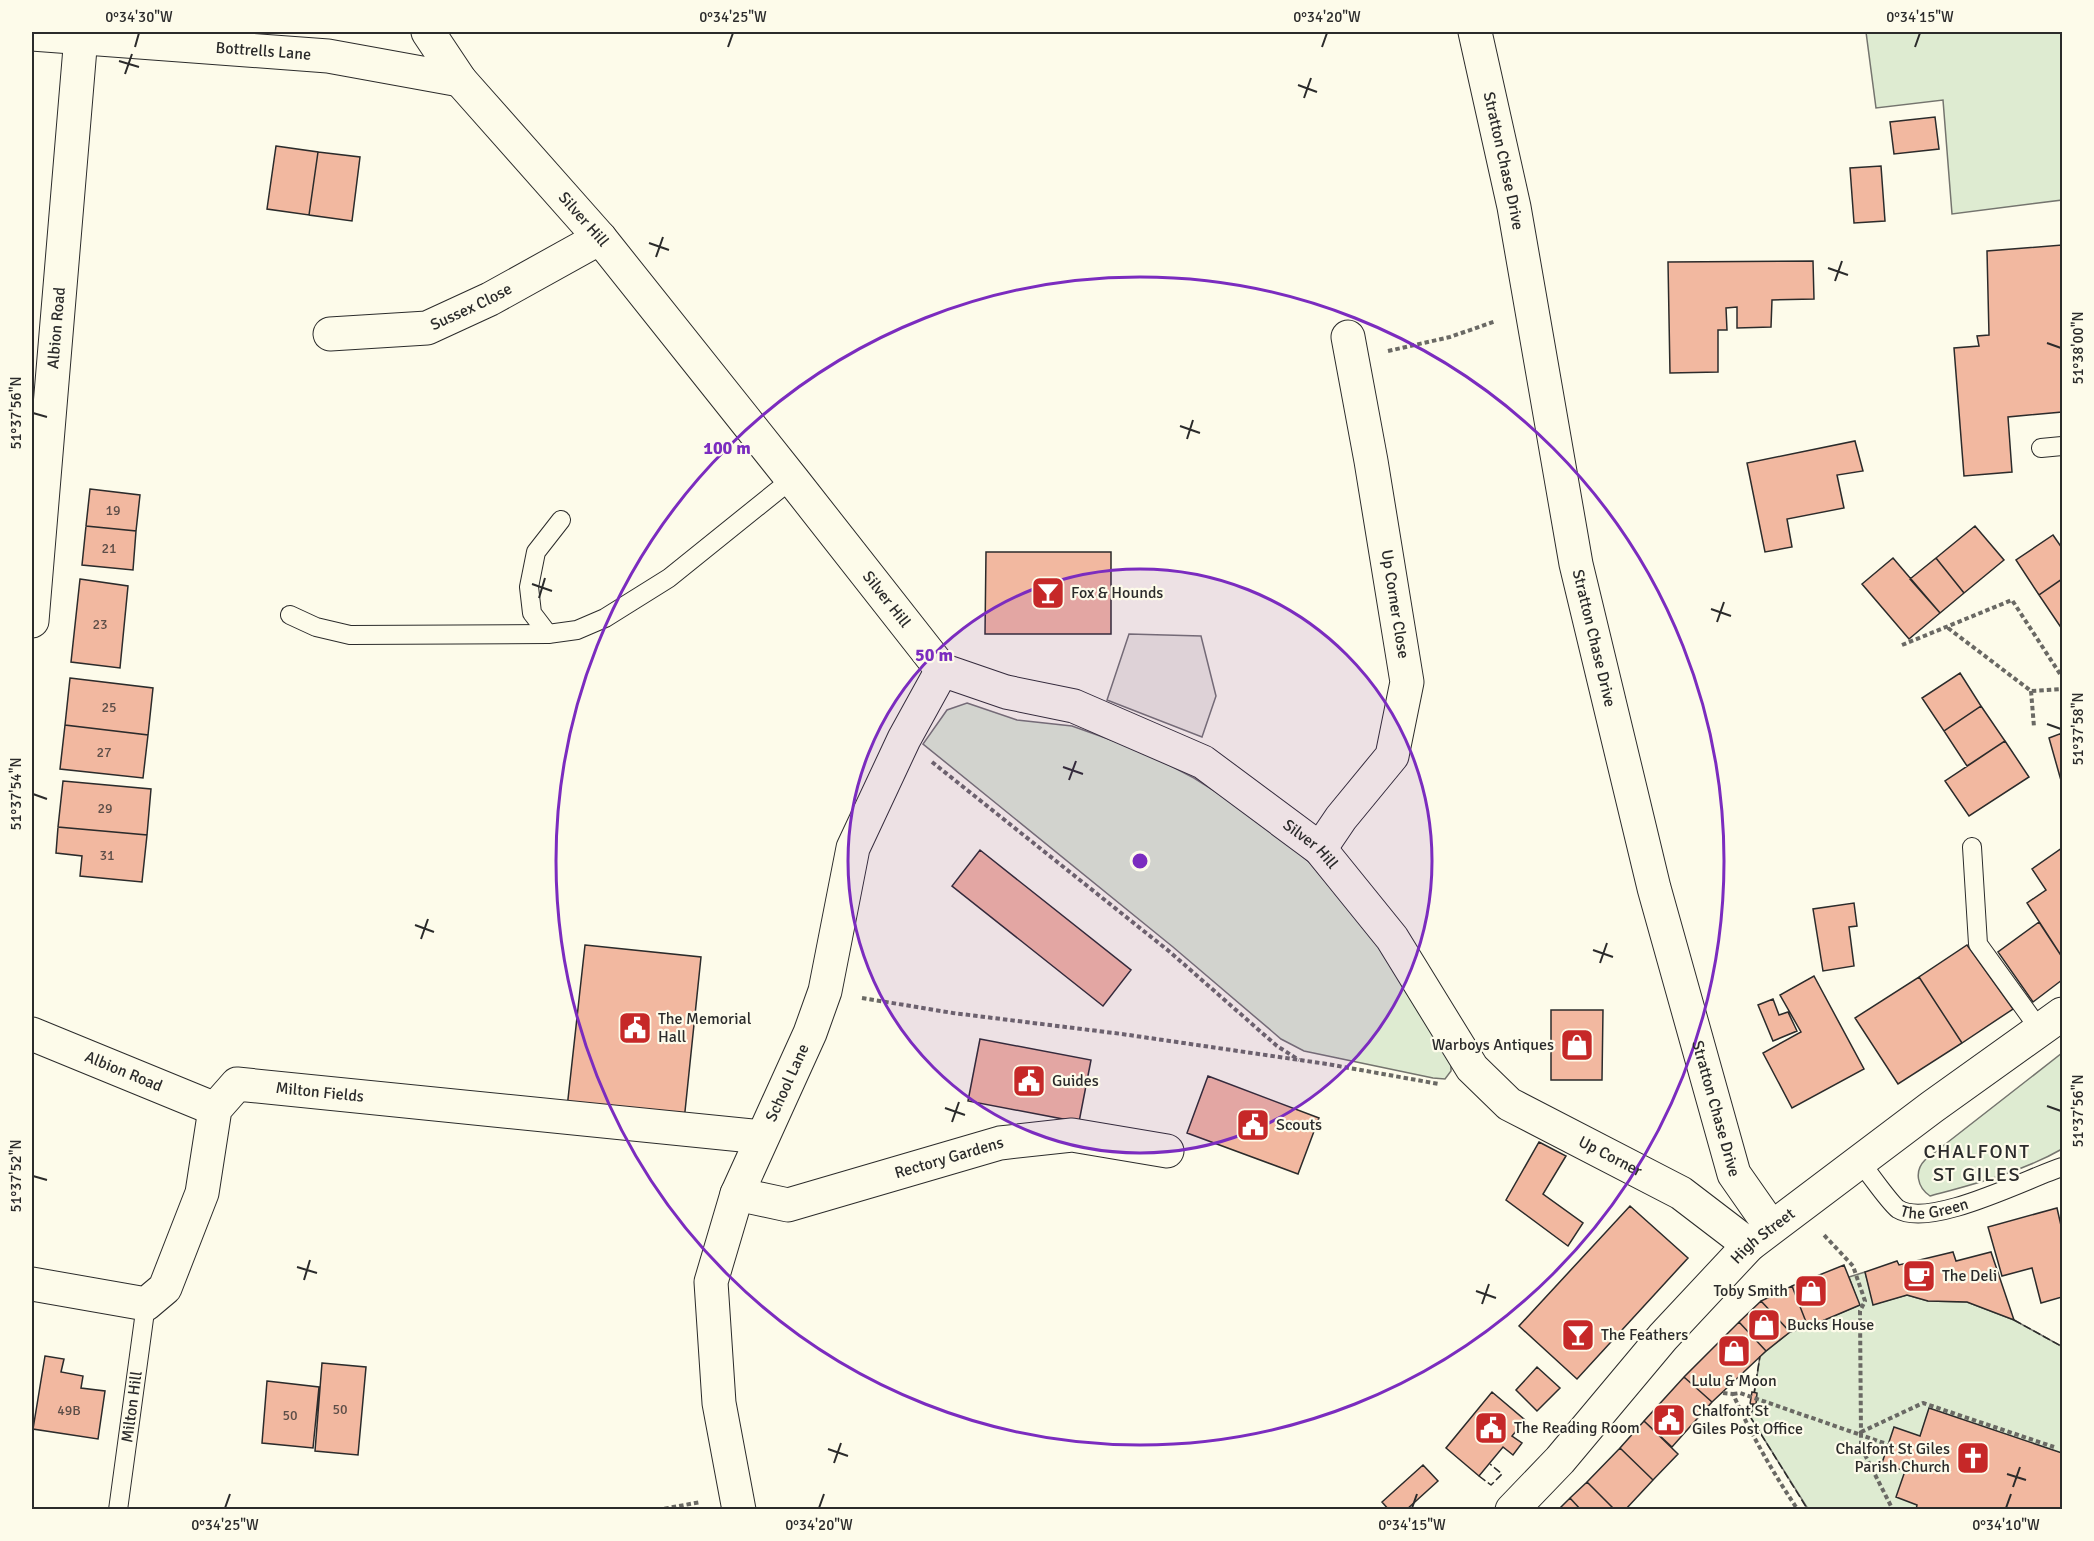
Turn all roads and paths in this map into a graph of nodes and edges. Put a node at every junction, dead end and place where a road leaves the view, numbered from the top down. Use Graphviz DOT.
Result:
graph roads {
  1 [pos="428,32"];
  2 [pos="1475,32"];
  3 [pos="32,34"];
  4 [pos="81,36"];
  5 [pos="460,80"];
  6 [pos="600,238"];
  7 [pos="1532,309"];
  8 [pos="330,334"];
  9 [pos="1350,348"];
  10 [pos="2062,446"];
  11 [pos="2041,448"];
  12 [pos="792,478"];
  13 [pos="561,520"];
  14 [pos="290,615"];
  15 [pos="32,621"];
  16 [pos="1948,628"];
  17 [pos="548,634"];
  18 [pos="1902,645"];
  19 [pos="942,670"];
  20 [pos="2062,677"];
  21 [pos="2062,689"];
  22 [pos="2031,692"];
  23 [pos="2034,727"];
  24 [pos="904,739"];
  25 [pos="1972,847"];
  26 [pos="1320,849"];
  27 [pos="825,991"];
  28 [pos="2051,1022"];
  29 [pos="32,1034"];
  30 [pos="1300,1060"];
  31 [pos="1472,1068"];
  32 [pos="215,1109"];
  33 [pos="762,1137"];
  34 [pos="1167,1151"];
  35 [pos="1860,1161"];
  36 [pos="2061,1174"];
  37 [pos="737,1194"];
  38 [pos="1800,1208"];
  39 [pos="1760,1236"];
  40 [pos="32,1284"];
  41 [pos="146,1304"];
  42 [pos="1723,1393"];
  43 [pos="1733,1394"];
  44 [pos="1861,1433"];
  45 [pos="1884,1443"];
  46 [pos="2054,1447"];
  47 [pos="738,1503"];
  48 [pos="118,1509"];
  49 [pos="657,1509"];
  50 [pos="1512,1509"];
  51 [pos="1798,1509"];
  52 [pos="1893,1509"];
  1 -- 5 [label="street, Silver Hill"];
  2 -- 7 [label="street, Stratton Chase Drive"];
  3 -- 4 [label="street, Bottrells Lane"];
  4 -- 5 [label="street, Bottrells Lane"];
  4 -- 15 [label="street, Albion Road"];
  5 -- 6 [label="street, Silver Hill"];
  6 -- 8 [label="street, Sussex Close"];
  6 -- 12 [label="street, Silver Hill"];
  7 -- 9 [label="path"];
  7 -- 39 [label="street, Stratton Chase Drive"];
  9 -- 26 [label="street, Up Corner Close"];
  10 -- 11 [label="lane"];
  12 -- 17 [label="lane"];
  12 -- 19 [label="street, Silver Hill"];
  13 -- 17 [label="lane"];
  14 -- 17 [label="lane"];
  16 -- 18 [label="path"];
  16 -- 20 [label="path"];
  16 -- 22 [label="path"];
  19 -- 24 [label="street, School Lane"];
  19 -- 26 [label="street, Silver Hill"];
  21 -- 22 [label="path"];
  22 -- 23 [label="path"];
  24 -- 27 [label="street, School Lane"];
  24 -- 30 [label="path"];
  25 -- 28 [label="lane"];
  26 -- 31 [label="street, Silver Hill"];
  27 -- 30 [label="path"];
  27 -- 33 [label="street, School Lane"];
  28 -- 35 [label="street, High Street"];
  29 -- 32 [label="street, Albion Road"];
  30 -- 31 [label="path"];
  31 -- 39 [label="street, Up Corner"];
  32 -- 33 [label="street, Milton Fields"];
  32 -- 41 [label="street"];
  33 -- 37 [label="street, School Lane"];
  34 -- 37 [label="street, Rectory Gardens"];
  35 -- 36 [label="lane, The Green"];
  35 -- 38 [label="street, High Street"];
  37 -- 47 [label="street, School Lane"];
  38 -- 39 [label="street, High Street"];
  38 -- 44 [label="path"];
  39 -- 50 [label="street, High Street"];
  40 -- 41 [label="street"];
  41 -- 48 [label="lane, Milton Hill"];
  42 -- 43 [label="path"];
  43 -- 44 [label="path"];
  43 -- 51 [label="path"];
  44 -- 45 [label="path"];
  44 -- 46 [label="path"];
  44 -- 52 [label="path"];
  47 -- 49 [label="path"];
}
